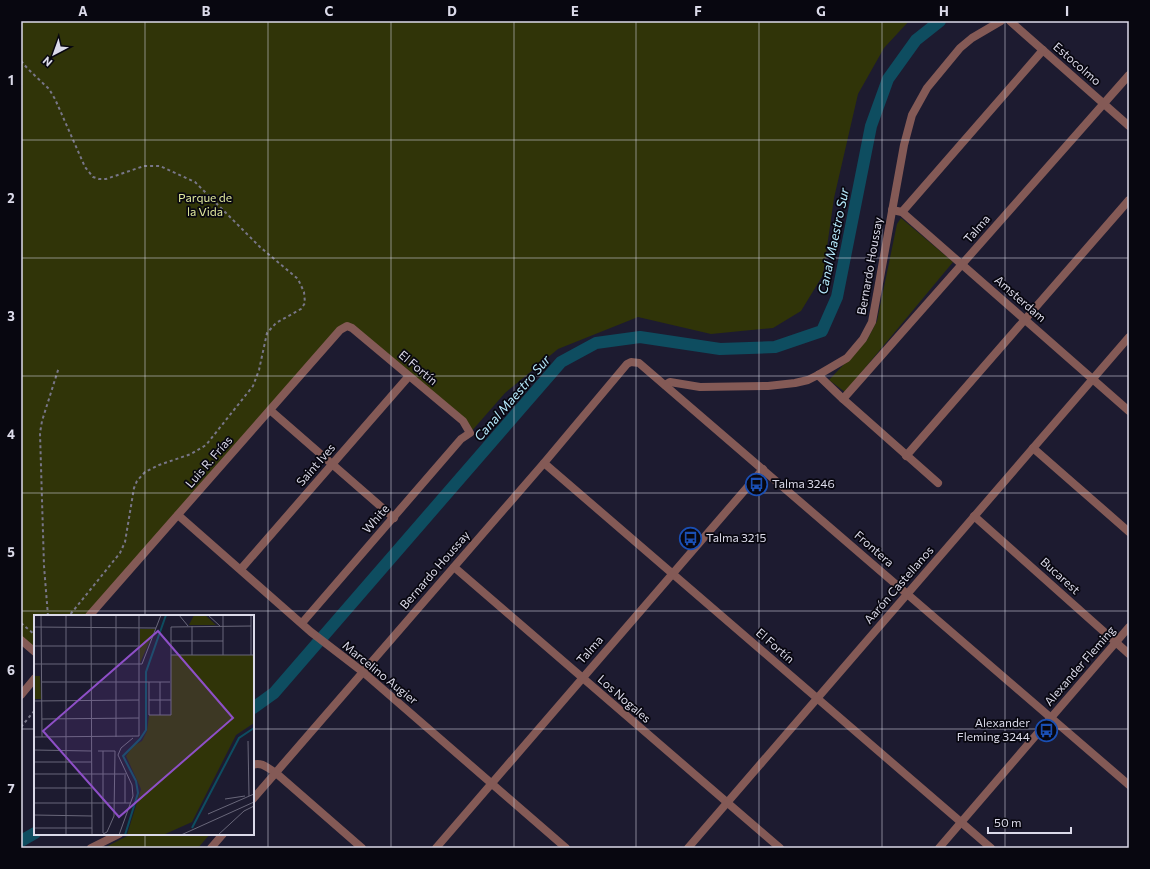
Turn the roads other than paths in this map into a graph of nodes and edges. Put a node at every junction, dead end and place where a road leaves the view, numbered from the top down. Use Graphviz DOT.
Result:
graph roads {
  1 [pos="1001,21"];
  2 [pos="1010,21"];
  3 [pos="1043,50"];
  4 [pos="1129,75"];
  5 [pos="1104,103"];
  6 [pos="1129,126"];
  7 [pos="1129,200"];
  8 [pos="892,210"];
  9 [pos="902,212"];
  10 [pos="962,264"];
  11 [pos="1025,320"];
  12 [pos="347,326"];
  13 [pos="1129,337"];
  14 [pos="639,362"];
  15 [pos="409,376"];
  16 [pos="818,376"];
  17 [pos="1093,379"];
  18 [pos="665,385"];
  19 [pos="843,399"];
  20 [pos="270,410"];
  21 [pos="1129,411"];
  22 [pos="470,433"];
  23 [pos="1033,448"];
  24 [pos="906,456"];
  25 [pos="544,463"];
  26 [pos="332,464"];
  27 [pos="763,469"];
  28 [pos="938,483"];
  29 [pos="178,515"];
  30 [pos="974,516"];
  31 [pos="394,518"];
  32 [pos="1129,532"];
  33 [pos="454,567"];
  34 [pos="241,570"];
  35 [pos="673,574"];
  36 [pos="908,594"];
  37 [pos="90,615"];
  38 [pos="302,623"];
  39 [pos="1129,628"];
  40 [pos="21,640"];
  41 [pos="1116,643"];
  42 [pos="34,651"];
  43 [pos="1129,654"];
  44 [pos="363,672"];
  45 [pos="582,678"];
  46 [pos="34,679"];
  47 [pos="21,695"];
  48 [pos="817,698"];
  49 [pos="1051,718"];
  50 [pos="254,764"];
  51 [pos="276,773"];
  52 [pos="492,783"];
  53 [pos="1129,785"];
  54 [pos="254,798"];
  55 [pos="727,803"];
  56 [pos="961,822"];
  57 [pos="116,835"];
  58 [pos="222,835"];
  59 [pos="91,848"];
  60 [pos="211,848"];
  61 [pos="362,848"];
  62 [pos="436,848"];
  63 [pos="566,848"];
  64 [pos="688,848"];
  65 [pos="780,848"];
  66 [pos="939,848"];
  67 [pos="990,848"];
  1 -- 8 [label="street, Bernardo Houssay"];
  2 -- 3 [label="street, Estocolmo"];
  3 -- 5 [label="street, Estocolmo"];
  3 -- 9 [label="street"];
  4 -- 5 [label="street, Talma"];
  5 -- 6 [label="street, Estocolmo"];
  5 -- 10 [label="street, Talma"];
  7 -- 11 [label="street"];
  8 -- 9 [label="street, Amsterdam"];
  8 -- 16 [label="street, Bernardo Houssay"];
  9 -- 10 [label="street, Amsterdam"];
  10 -- 11 [label="street, Amsterdam"];
  10 -- 19 [label="street, Talma"];
  11 -- 17 [label="street, Amsterdam"];
  11 -- 24 [label="street"];
  12 -- 15 [label="street, El Fortín"];
  12 -- 20 [label="street, Luis R. Frías"];
  13 -- 17 [label="street, Aarón Castellanos"];
  14 -- 18 [label="street, Frontera"];
  14 -- 25 [label="street, Bernardo Houssay"];
  15 -- 22 [label="street, El Fortín"];
  15 -- 26 [label="street, Saint Ives"];
  16 -- 18 [label="street, Bernardo Houssay"];
  16 -- 19 [label="street"];
  17 -- 21 [label="street, Amsterdam"];
  17 -- 23 [label="street, Aarón Castellanos"];
  18 -- 27 [label="street, Frontera"];
  19 -- 24 [label="street"];
  20 -- 26 [label="street"];
  20 -- 29 [label="street, Luis R. Frías"];
  22 -- 31 [label="street, White"];
  23 -- 30 [label="street, Aarón Castellanos"];
  23 -- 32 [label="street"];
  24 -- 28 [label="street"];
  25 -- 33 [label="street, Bernardo Houssay"];
  25 -- 35 [label="street, El Fortín"];
  26 -- 31 [label="street"];
  26 -- 34 [label="street, Saint Ives"];
  27 -- 35 [label="street, Talma"];
  27 -- 36 [label="street, Frontera"];
  29 -- 34 [label="street, Marcelino Augier"];
  29 -- 37 [label="street, Luis R. Frías"];
  30 -- 36 [label="street, Aarón Castellanos"];
  30 -- 41 [label="street, Bucarest"];
  31 -- 38 [label="street, White"];
  33 -- 44 [label="street, Bernardo Houssay"];
  33 -- 45 [label="street, Los Nogales"];
  34 -- 38 [label="street, Marcelino Augier"];
  35 -- 45 [label="street, Talma"];
  35 -- 48 [label="street, El Fortín"];
  36 -- 48 [label="street, Aarón Castellanos"];
  36 -- 49 [label="street, Frontera"];
  38 -- 44 [label="street, Marcelino Augier"];
  39 -- 41 [label="street, Alexander Fleming"];
  40 -- 42 [label="street"];
  41 -- 43 [label="street, Bucarest"];
  41 -- 49 [label="street, Alexander Fleming"];
  44 -- 51 [label="street, Bernardo Houssay"];
  44 -- 52 [label="street, Marcelino Augier"];
  45 -- 52 [label="street, Talma"];
  45 -- 55 [label="street, Los Nogales"];
  46 -- 47 [label="street"];
  48 -- 55 [label="street, Aarón Castellanos"];
  48 -- 56 [label="street, El Fortín"];
  49 -- 53 [label="street, Frontera"];
  49 -- 56 [label="street, Alexander Fleming"];
  50 -- 51 [label="street"];
  51 -- 54 [label="street, Bernardo Houssay"];
  51 -- 61 [label="street"];
  52 -- 62 [label="street, Talma"];
  52 -- 63 [label="street, Marcelino Augier"];
  55 -- 64 [label="street, Aarón Castellanos"];
  55 -- 65 [label="street, Los Nogales"];
  56 -- 66 [label="street, Alexander Fleming"];
  56 -- 67 [label="street, El Fortín"];
  57 -- 59 [label="street"];
  58 -- 60 [label="street"];
}
